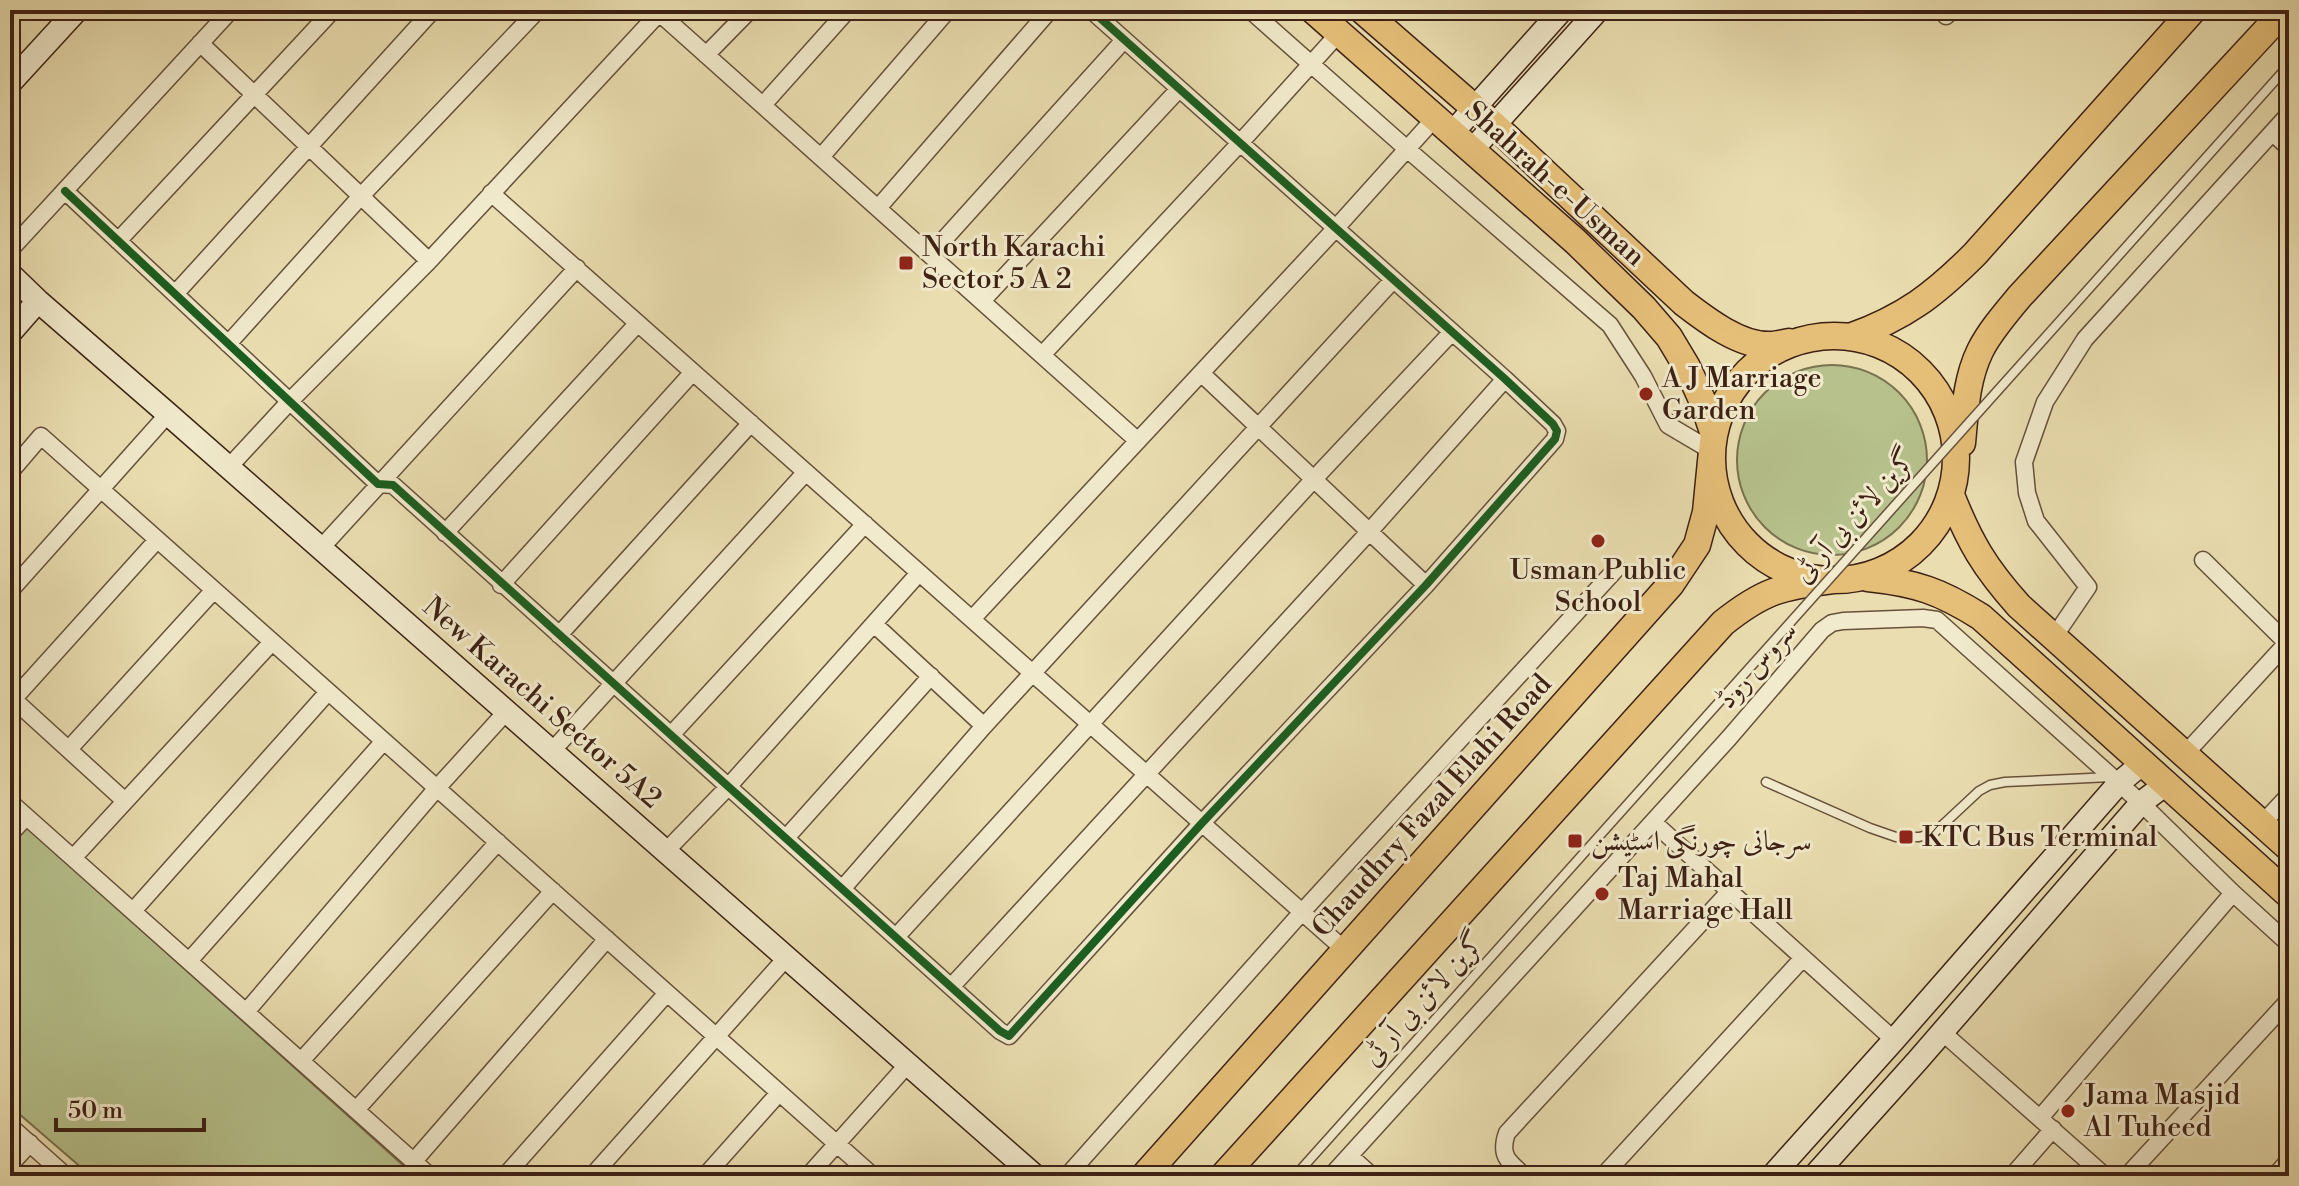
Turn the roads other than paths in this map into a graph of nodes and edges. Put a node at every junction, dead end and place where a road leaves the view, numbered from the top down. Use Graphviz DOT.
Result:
graph roads {
  1 [pos="77,10"];
  2 [pos="231,10"];
  3 [pos="333,10"];
  4 [pos="433,10"];
  5 [pos="538,10"];
  6 [pos="750,10"];
  7 [pos="848,10"];
  8 [pos="948,10"];
  9 [pos="1050,10"];
  10 [pos="1091,10"];
  11 [pos="1250,10"];
  12 [pos="1313,10"];
  13 [pos="1362,10"];
  14 [pos="1562,10"];
  15 [pos="1598,10"];
  16 [pos="2193,10"];
  17 [pos="2285,10"];
  18 [pos="657,11"];
  19 [pos="1339,33"];
  20 [pos="1124,40"];
  21 [pos="200,43"];
  22 [pos="706,55"];
  23 [pos="1311,64"];
  24 [pos="2289,65"];
  25 [pos="10,83"];
  26 [pos="1179,89"];
  27 [pos="254,94"];
  28 [pos="763,105"];
  29 [pos="2289,114"];
  30 [pos="1484,117"];
  31 [pos="1443,126"];
  32 [pos="2273,133"];
  33 [pos="1240,143"];
  34 [pos="309,146"];
  35 [pos="2289,148"];
  36 [pos="1407,149"];
  37 [pos="1472,150"];
  38 [pos="821,157"];
  39 [pos="65,191"];
  40 [pos="491,193"];
  41 [pos="361,196"];
  42 [pos="878,208"];
  43 [pos="1336,228"];
  44 [pos="118,241"];
  45 [pos="10,250"];
  46 [pos="930,255"];
  47 [pos="429,261"];
  48 [pos="577,268"];
  49 [pos="10,274"];
  50 [pos="1393,280"];
  51 [pos="175,294"];
  52 [pos="38,301"];
  53 [pos="982,301"];
  54 [pos="638,323"];
  55 [pos="1452,332"];
  56 [pos="10,333"];
  57 [pos="1850,337"];
  58 [pos="1804,339"];
  59 [pos="228,344"];
  60 [pos="1042,355"];
  61 [pos="693,372"];
  62 [pos="1201,373"];
  63 [pos="1505,379"];
  64 [pos="290,401"];
  65 [pos="168,414"];
  66 [pos="751,423"];
  67 [pos="1256,427"];
  68 [pos="1138,441"];
  69 [pos="1713,443"];
  70 [pos="229,467"];
  71 [pos="1956,467"];
  72 [pos="11,470"];
  73 [pos="806,472"];
  74 [pos="1313,480"];
  75 [pos="378,484"];
  76 [pos="101,489"];
  77 [pos="1951,495"];
  78 [pos="865,524"];
  79 [pos="1369,532"];
  80 [pos="445,533"];
  81 [pos="157,540"];
  82 [pos="321,548"];
  83 [pos="2203,560"];
  84 [pos="1617,568"];
  85 [pos="919,573"];
  86 [pos="1862,577"];
  87 [pos="1833,580"];
  88 [pos="501,585"];
  89 [pos="1426,585"];
  90 [pos="214,590"];
  91 [pos="10,591"];
  92 [pos="972,619"];
  93 [pos="874,624"];
  94 [pos="559,635"];
  95 [pos="2054,637"];
  96 [pos="272,642"];
  97 [pos="2288,644"];
  98 [pos="1032,673"];
  99 [pos="931,676"];
  100 [pos="614,684"];
  101 [pos="2108,685"];
  102 [pos="328,692"];
  103 [pos="12,701"];
  104 [pos="2085,710"];
  105 [pos="507,711"];
  106 [pos="1090,725"];
  107 [pos="984,726"];
  108 [pos="671,735"];
  109 [pos="384,741"];
  110 [pos="69,749"];
  111 [pos="552,751"];
  112 [pos="2185,754"];
  113 [pos="2144,762"];
  114 [pos="1147,774"];
  115 [pos="2115,780"];
  116 [pos="1766,782"];
  117 [pos="2167,783"];
  118 [pos="728,787"];
  119 [pos="437,788"];
  120 [pos="2289,795"];
  121 [pos="125,801"];
  122 [pos="10,802"];
  123 [pos="2141,803"];
  124 [pos="26,817"];
  125 [pos="1653,822"];
  126 [pos="1202,823"];
  127 [pos="2262,824"];
  128 [pos="10,834"];
  129 [pos="786,838"];
  130 [pos="498,842"];
  131 [pos="2289,848"];
  132 [pos="666,851"];
  133 [pos="73,858"];
  134 [pos="843,888"];
  135 [pos="553,891"];
  136 [pos="1730,891"];
  137 [pos="2233,893"];
  138 [pos="2289,895"];
  139 [pos="133,911"];
  140 [pos="1302,912"];
  141 [pos="896,937"];
  142 [pos="607,939"];
  143 [pos="2289,944"];
  144 [pos="1346,951"];
  145 [pos="787,957"];
  146 [pos="1803,958"];
  147 [pos="189,961"];
  148 [pos="951,987"];
  149 [pos="667,993"];
  150 [pos="2289,1000"];
  151 [pos="246,1012"];
  152 [pos="1942,1032"];
  153 [pos="716,1037"];
  154 [pos="1894,1040"];
  155 [pos="301,1061"];
  156 [pos="908,1064"];
  157 [pos="779,1093"];
  158 [pos="356,1110"];
  159 [pos="2040,1118"];
  160 [pos="10,1126"];
  161 [pos="2053,1129"];
  162 [pos="30,1143"];
  163 [pos="837,1144"];
  164 [pos="1350,1156"];
  165 [pos="2289,1160"];
  166 [pos="414,1161"];
  167 [pos="10,1165"];
  168 [pos="66,1176"];
  169 [pos="430,1176"];
  170 [pos="505,1176"];
  171 [pos="592,1176"];
  172 [pos="705,1176"];
  173 [pos="808,1176"];
  174 [pos="873,1176"];
  175 [pos="1035,1176"];
  176 [pos="1067,1176"];
  177 [pos="1144,1176"];
  178 [pos="1223,1176"];
  179 [pos="1295,1176"];
  180 [pos="1331,1176"];
  181 [pos="1372,1176"];
  182 [pos="1525,1176"];
  183 [pos="1603,1176"];
  184 [pos="1772,1176"];
  185 [pos="1814,1176"];
  186 [pos="2012,1176"];
  187 [pos="2105,1176"];
  188 [pos="2127,1176"];
  189 [pos="2275,1176"];
  1 -- 25 [label="street"];
  2 -- 21 [label="street"];
  3 -- 27 [label="street"];
  4 -- 34 [label="street"];
  5 -- 41 [label="street"];
  6 -- 22 [label="street"];
  7 -- 28 [label="street"];
  8 -- 38 [label="street"];
  9 -- 42 [label="street"];
  10 -- 20 [label="street"];
  11 -- 23 [label="street"];
  12 -- 19 [label="main road, Shahrah-e-Usman"];
  13 -- 30 [label="main road, Shahrah-e-Usman"];
  14 -- 30 [label="street"];
  15 -- 30 [label="street"];
  16 -- 57 [label="main road"];
  17 -- 71 [label="main road"];
  18 -- 22 [label="street"];
  18 -- 40 [label="street"];
  19 -- 23 [label="street"];
  19 -- 31 [label="main road, Shahrah-e-Usman"];
  20 -- 26 [label="street"];
  20 -- 46 [label="street"];
  21 -- 27 [label="street"];
  21 -- 39 [label="street"];
  22 -- 28 [label="street"];
  23 -- 33 [label="street"];
  23 -- 36 [label="street"];
  24 -- 179 [label="lane, گرین لائن بی آر ٹی, bridge"];
  26 -- 33 [label="street"];
  26 -- 53 [label="street"];
  27 -- 34 [label="street"];
  27 -- 44 [label="street"];
  28 -- 38 [label="street"];
  29 -- 32 [label="street"];
  30 -- 31 [label="street"];
  30 -- 37 [label="street"];
  30 -- 58 [label="main road, Shahrah-e-Usman"];
  31 -- 36 [label="street"];
  31 -- 37 [label="main road, Shahrah-e-Usman"];
  32 -- 35 [label="street"];
  32 -- 95 [label="street"];
  33 -- 43 [label="street"];
  33 -- 60 [label="street"];
  34 -- 41 [label="street"];
  34 -- 51 [label="street"];
  36 -- 43 [label="street"];
  36 -- 69 [label="street"];
  37 -- 69 [label="main road, Shahrah-e-Usman"];
  38 -- 42 [label="street"];
  39 -- 44 [label="street"];
  39 -- 45 [label="street"];
  40 -- 47 [label="street"];
  40 -- 48 [label="street"];
  41 -- 47 [label="street"];
  41 -- 59 [label="street"];
  42 -- 46 [label="street"];
  43 -- 50 [label="street"];
  43 -- 62 [label="street"];
  44 -- 51 [label="street"];
  46 -- 53 [label="street"];
  47 -- 64 [label="street"];
  48 -- 54 [label="street"];
  48 -- 75 [label="street"];
  49 -- 52 [label="street, New Karachi Sector 5A2"];
  50 -- 55 [label="street"];
  50 -- 67 [label="street"];
  51 -- 59 [label="street"];
  52 -- 56 [label="street"];
  52 -- 65 [label="street, New Karachi Sector 5A2"];
  53 -- 60 [label="street"];
  54 -- 61 [label="street"];
  54 -- 80 [label="street"];
  55 -- 63 [label="street"];
  55 -- 74 [label="street"];
  57 -- 58 [label="main road"];
  57 -- 71 [label="main road"];
  58 -- 69 [label="main road"];
  59 -- 64 [label="street"];
  60 -- 68 [label="street"];
  61 -- 66 [label="street"];
  61 -- 88 [label="street"];
  62 -- 67 [label="street"];
  62 -- 68 [label="street"];
  63 -- 79 [label="street"];
  63 -- 89 [label="street"];
  64 -- 70 [label="street"];
  64 -- 75 [label="street"];
  65 -- 70 [label="street, New Karachi Sector 5A2"];
  65 -- 76 [label="street"];
  66 -- 73 [label="street"];
  66 -- 94 [label="street"];
  67 -- 74 [label="street"];
  67 -- 98 [label="street"];
  68 -- 92 [label="street"];
  69 -- 87 [label="main road"];
  69 -- 144 [label="main road, Chaudhry Fazal Elahi Road"];
  70 -- 82 [label="street, New Karachi Sector 5A2"];
  71 -- 77 [label="main road"];
  72 -- 76 [label="street"];
  73 -- 78 [label="street"];
  73 -- 100 [label="street"];
  74 -- 79 [label="street"];
  74 -- 106 [label="street"];
  75 -- 80 [label="street"];
  75 -- 82 [label="street"];
  76 -- 81 [label="street"];
  76 -- 91 [label="street"];
  77 -- 86 [label="main road"];
  77 -- 95 [label="main road"];
  78 -- 85 [label="street"];
  78 -- 108 [label="street"];
  79 -- 89 [label="street"];
  79 -- 114 [label="street"];
  80 -- 88 [label="street"];
  81 -- 90 [label="street"];
  81 -- 103 [label="street"];
  82 -- 105 [label="street, New Karachi Sector 5A2"];
  83 -- 97 [label="street"];
  84 -- 140 [label="street"];
  85 -- 92 [label="street"];
  85 -- 93 [label="street"];
  86 -- 87 [label="main road"];
  86 -- 104 [label="main road"];
  87 -- 178 [label="main road"];
  88 -- 94 [label="street"];
  89 -- 126 [label="street"];
  90 -- 96 [label="street"];
  90 -- 110 [label="street"];
  92 -- 98 [label="street"];
  93 -- 99 [label="street"];
  93 -- 118 [label="street"];
  94 -- 100 [label="street"];
  95 -- 101 [label="main road"];
  96 -- 102 [label="street"];
  96 -- 121 [label="street"];
  97 -- 112 [label="street"];
  98 -- 106 [label="street"];
  98 -- 107 [label="street"];
  99 -- 107 [label="street"];
  99 -- 129 [label="street"];
  100 -- 108 [label="street"];
  100 -- 111 [label="street"];
  101 -- 104 [label="main road"];
  101 -- 112 [label="main road"];
  102 -- 109 [label="street"];
  102 -- 139 [label="street"];
  103 -- 110 [label="street"];
  104 -- 113 [label="main road"];
  105 -- 111 [label="street, New Karachi Sector 5A2"];
  105 -- 119 [label="street"];
  106 -- 114 [label="street"];
  106 -- 141 [label="street"];
  107 -- 134 [label="street"];
  108 -- 118 [label="street"];
  109 -- 119 [label="street"];
  109 -- 147 [label="street"];
  110 -- 121 [label="street"];
  111 -- 132 [label="street, New Karachi Sector 5A2"];
  112 -- 127 [label="main road"];
  113 -- 115 [label="street"];
  113 -- 117 [label="main road"];
  114 -- 126 [label="street"];
  114 -- 148 [label="street"];
  115 -- 116 [label="lane"];
  115 -- 123 [label="street, سروس روڈ"];
  115 -- 125 [label="street, سروس روڈ"];
  115 -- 154 [label="street"];
  117 -- 123 [label="street"];
  117 -- 138 [label="main road"];
  118 -- 129 [label="street"];
  118 -- 132 [label="street"];
  119 -- 130 [label="street"];
  119 -- 151 [label="street"];
  120 -- 127 [label="street"];
  121 -- 133 [label="street"];
  122 -- 124 [label="street"];
  123 -- 137 [label="street, سروس روڈ"];
  123 -- 152 [label="street"];
  124 -- 128 [label="street"];
  124 -- 133 [label="street"];
  125 -- 136 [label="street"];
  125 -- 164 [label="street, سروس روڈ"];
  126 -- 140 [label="street"];
  126 -- 148 [label="street"];
  127 -- 131 [label="main road"];
  129 -- 134 [label="street"];
  130 -- 135 [label="street"];
  130 -- 155 [label="street"];
  132 -- 145 [label="street, New Karachi Sector 5A2"];
  133 -- 139 [label="street"];
  134 -- 141 [label="street"];
  135 -- 142 [label="street"];
  135 -- 158 [label="street"];
  136 -- 146 [label="street"];
  136 -- 182 [label="street"];
  137 -- 143 [label="street, سروس روڈ"];
  137 -- 159 [label="street"];
  139 -- 147 [label="street"];
  140 -- 144 [label="street"];
  140 -- 176 [label="street"];
  141 -- 148 [label="street"];
  142 -- 149 [label="street"];
  142 -- 166 [label="street"];
  144 -- 177 [label="main road, Chaudhry Fazal Elahi Road"];
  145 -- 153 [label="street"];
  145 -- 156 [label="street, New Karachi Sector 5A2"];
  146 -- 154 [label="street"];
  146 -- 183 [label="street"];
  147 -- 151 [label="street"];
  149 -- 153 [label="street"];
  149 -- 170 [label="street"];
  150 -- 188 [label="street"];
  151 -- 155 [label="street"];
  152 -- 159 [label="street"];
  152 -- 185 [label="street"];
  153 -- 157 [label="street"];
  153 -- 171 [label="street"];
  154 -- 184 [label="street"];
  155 -- 158 [label="street"];
  156 -- 163 [label="street"];
  156 -- 175 [label="street, New Karachi Sector 5A2"];
  157 -- 163 [label="street"];
  157 -- 172 [label="street"];
  158 -- 166 [label="street"];
  159 -- 161 [label="street"];
  160 -- 162 [label="street"];
  161 -- 186 [label="street"];
  161 -- 187 [label="street"];
  162 -- 167 [label="street"];
  162 -- 168 [label="street"];
  163 -- 173 [label="street"];
  163 -- 174 [label="street"];
  164 -- 180 [label="street, سروس روڈ"];
  164 -- 181 [label="street"];
  165 -- 189 [label="street"];
  166 -- 169 [label="street"];
}
